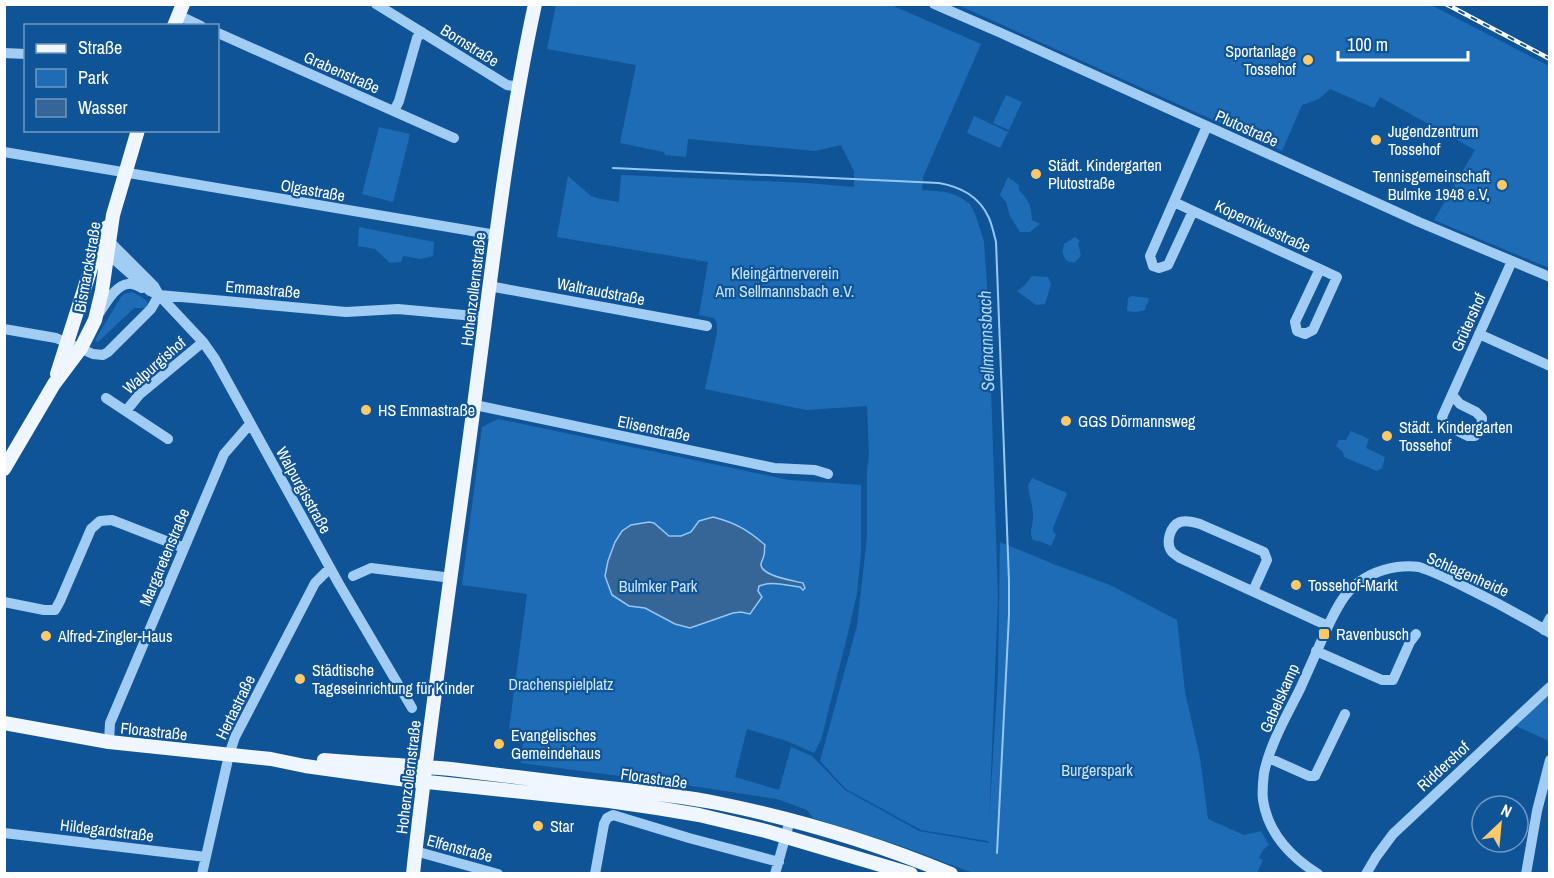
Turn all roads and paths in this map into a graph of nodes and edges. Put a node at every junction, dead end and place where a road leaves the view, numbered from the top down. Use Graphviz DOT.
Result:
graph roads {
  1 [pos="376,4"];
  2 [pos="535,4"];
  3 [pos="934,4"];
  4 [pos="178,15"];
  5 [pos="197,24"];
  6 [pos="422,32"];
  7 [pos="219,33"];
  8 [pos="4,53"];
  9 [pos="24,54"];
  10 [pos="519,87"];
  11 [pos="394,111"];
  12 [pos="1207,126"];
  13 [pos="137,132"];
  14 [pos="454,138"];
  15 [pos="4,152"];
  16 [pos="125,173"];
  17 [pos="1174,202"];
  18 [pos="1193,211"];
  19 [pos="496,236"];
  20 [pos="104,246"];
  21 [pos="1512,261"];
  22 [pos="1320,269"];
  23 [pos="1550,277"];
  24 [pos="489,286"];
  25 [pos="155,293"];
  26 [pos="485,317"];
  27 [pos="95,320"];
  28 [pos="707,326"];
  29 [pos="4,329"];
  30 [pos="1479,334"];
  31 [pos="67,342"];
  32 [pos="203,342"];
  33 [pos="81,348"];
  34 [pos="1550,366"];
  35 [pos="54,384"];
  36 [pos="1452,395"];
  37 [pos="106,398"];
  38 [pos="474,405"];
  39 [pos="126,411"];
  40 [pos="250,424"];
  41 [pos="168,439"];
  42 [pos="4,469"];
  43 [pos="828,474"];
  44 [pos="184,548"];
  45 [pos="330,568"];
  46 [pos="353,576"];
  47 [pos="452,578"];
  48 [pos="1253,591"];
  49 [pos="4,602"];
  50 [pos="1550,618"];
  51 [pos="1328,626"];
  52 [pos="1547,631"];
  53 [pos="1416,634"];
  54 [pos="1316,651"];
  55 [pos="1550,687"];
  56 [pos="412,708"];
  57 [pos="1344,714"];
  58 [pos="4,718"];
  59 [pos="4,723"];
  60 [pos="35,728"];
  61 [pos="109,742"];
  62 [pos="229,755"];
  63 [pos="1269,758"];
  64 [pos="1550,760"];
  65 [pos="425,774"];
  66 [pos="790,820"];
  67 [pos="4,833"];
  68 [pos="786,837"];
  69 [pos="415,851"];
  70 [pos="206,857"];
  71 [pos="778,862"];
  72 [pos="202,873"];
  73 [pos="412,873"];
  74 [pos="498,873"];
  75 [pos="594,873"];
  76 [pos="775,873"];
  77 [pos="911,873"];
  78 [pos="951,873"];
  79 [pos="1318,873"];
  80 [pos="1366,873"];
  81 [pos="1526,873"];
  1 -- 6 [label="street, Bornstraße"];
  2 -- 10 [label="main road, Hohenzollernstraße"];
  3 -- 12 [label="street, Plutostraße"];
  4 -- 5 [label="street"];
  6 -- 10 [label="street, Bornstraße"];
  6 -- 11 [label="street"];
  7 -- 11 [label="street, Grabenstraße"];
  8 -- 9 [label="street"];
  10 -- 19 [label="main road, Hohenzollernstraße"];
  11 -- 14 [label="street, Grabenstraße"];
  12 -- 17 [label="street, Kopernikusstraße"];
  12 -- 21 [label="street, Plutostraße"];
  13 -- 16 [label="main road, Bismarckstraße"];
  15 -- 16 [label="street, Olgastraße"];
  16 -- 19 [label="street, Olgastraße"];
  16 -- 20 [label="main road, Bismarckstraße"];
  17 -- 18 [label="street, Kopernikusstraße"];
  17 -- 18 [label="street, Kopernikusstraße"];
  18 -- 22 [label="street, Kopernikusstraße"];
  19 -- 24 [label="main road, Hohenzollernstraße"];
  20 -- 25 [label="street, Walpurgisstraße"];
  20 -- 27 [label="main road, Bismarckstraße"];
  20 -- 31 [label="main road, Bismarckstraße"];
  21 -- 23 [label="street, Plutostraße"];
  21 -- 30 [label="street, Grütershof"];
  22 -- 22 [label="street, Kopernikusstraße"];
  24 -- 26 [label="main road, Hohenzollernstraße"];
  24 -- 28 [label="street, Waltraudstraße"];
  25 -- 26 [label="street, Emmastraße"];
  25 -- 27 [label="street, Emmastraße"];
  25 -- 32 [label="street, Walpurgisstraße"];
  25 -- 33 [label="street"];
  26 -- 38 [label="main road, Hohenzollernstraße"];
  27 -- 33 [label="main road, Bismarckstraße"];
  29 -- 31 [label="street"];
  30 -- 34 [label="street"];
  30 -- 36 [label="street, Grütershof"];
  31 -- 33 [label="street"];
  31 -- 35 [label="main road, Bismarckstraße"];
  32 -- 39 [label="street, Walpurgishof"];
  32 -- 40 [label="street, Walpurgisstraße"];
  33 -- 35 [label="main road, Bismarckstraße"];
  35 -- 42 [label="main road, Bismarckstraße"];
  37 -- 39 [label="street, Walpurgishof"];
  38 -- 43 [label="street, Elisenstraße"];
  38 -- 47 [label="main road, Hohenzollernstraße"];
  39 -- 41 [label="street, Walpurgishof"];
  40 -- 44 [label="street, Margaretenstraße"];
  40 -- 45 [label="street, Walpurgisstraße"];
  44 -- 49 [label="street"];
  44 -- 61 [label="street, Margaretenstraße"];
  45 -- 56 [label="street, Walpurgisstraße"];
  45 -- 62 [label="street, Hertastraße"];
  46 -- 47 [label="street"];
  47 -- 65 [label="main road, Hohenzollernstraße"];
  48 -- 48 [label="street"];
  48 -- 51 [label="street"];
  50 -- 52 [label="street, Schlagenheide"];
  51 -- 52 [label="street, Schlagenheide"];
  51 -- 54 [label="street, Gabelskamp"];
  53 -- 54 [label="street, Gabelskamp"];
  54 -- 63 [label="street, Gabelskamp"];
  55 -- 80 [label="street, Riddershof"];
  57 -- 63 [label="street, Gabelskamp"];
  58 -- 60 [label="main road, Florastraße"];
  59 -- 60 [label="main road, Florastraße"];
  60 -- 61 [label="main road, Florastraße"];
  61 -- 62 [label="main road, Florastraße"];
  62 -- 65 [label="main road, Florastraße"];
  62 -- 70 [label="street, Hertastraße"];
  63 -- 79 [label="street, Gabelskamp"];
  64 -- 81 [label="street"];
  65 -- 66 [label="main road, Florastraße"];
  65 -- 68 [label="main road, Florastraße"];
  65 -- 69 [label="main road, Hohenzollernstraße"];
  66 -- 68 [label="street"];
  66 -- 78 [label="main road, Florastraße"];
  67 -- 70 [label="street, Hildegardstraße"];
  68 -- 71 [label="street"];
  68 -- 77 [label="main road, Florastraße"];
  69 -- 73 [label="main road, Hohenzollernstraße"];
  69 -- 74 [label="street, Elfenstraße"];
  70 -- 72 [label="street, Hertastraße"];
  71 -- 75 [label="street"];
  71 -- 76 [label="street"];
}
